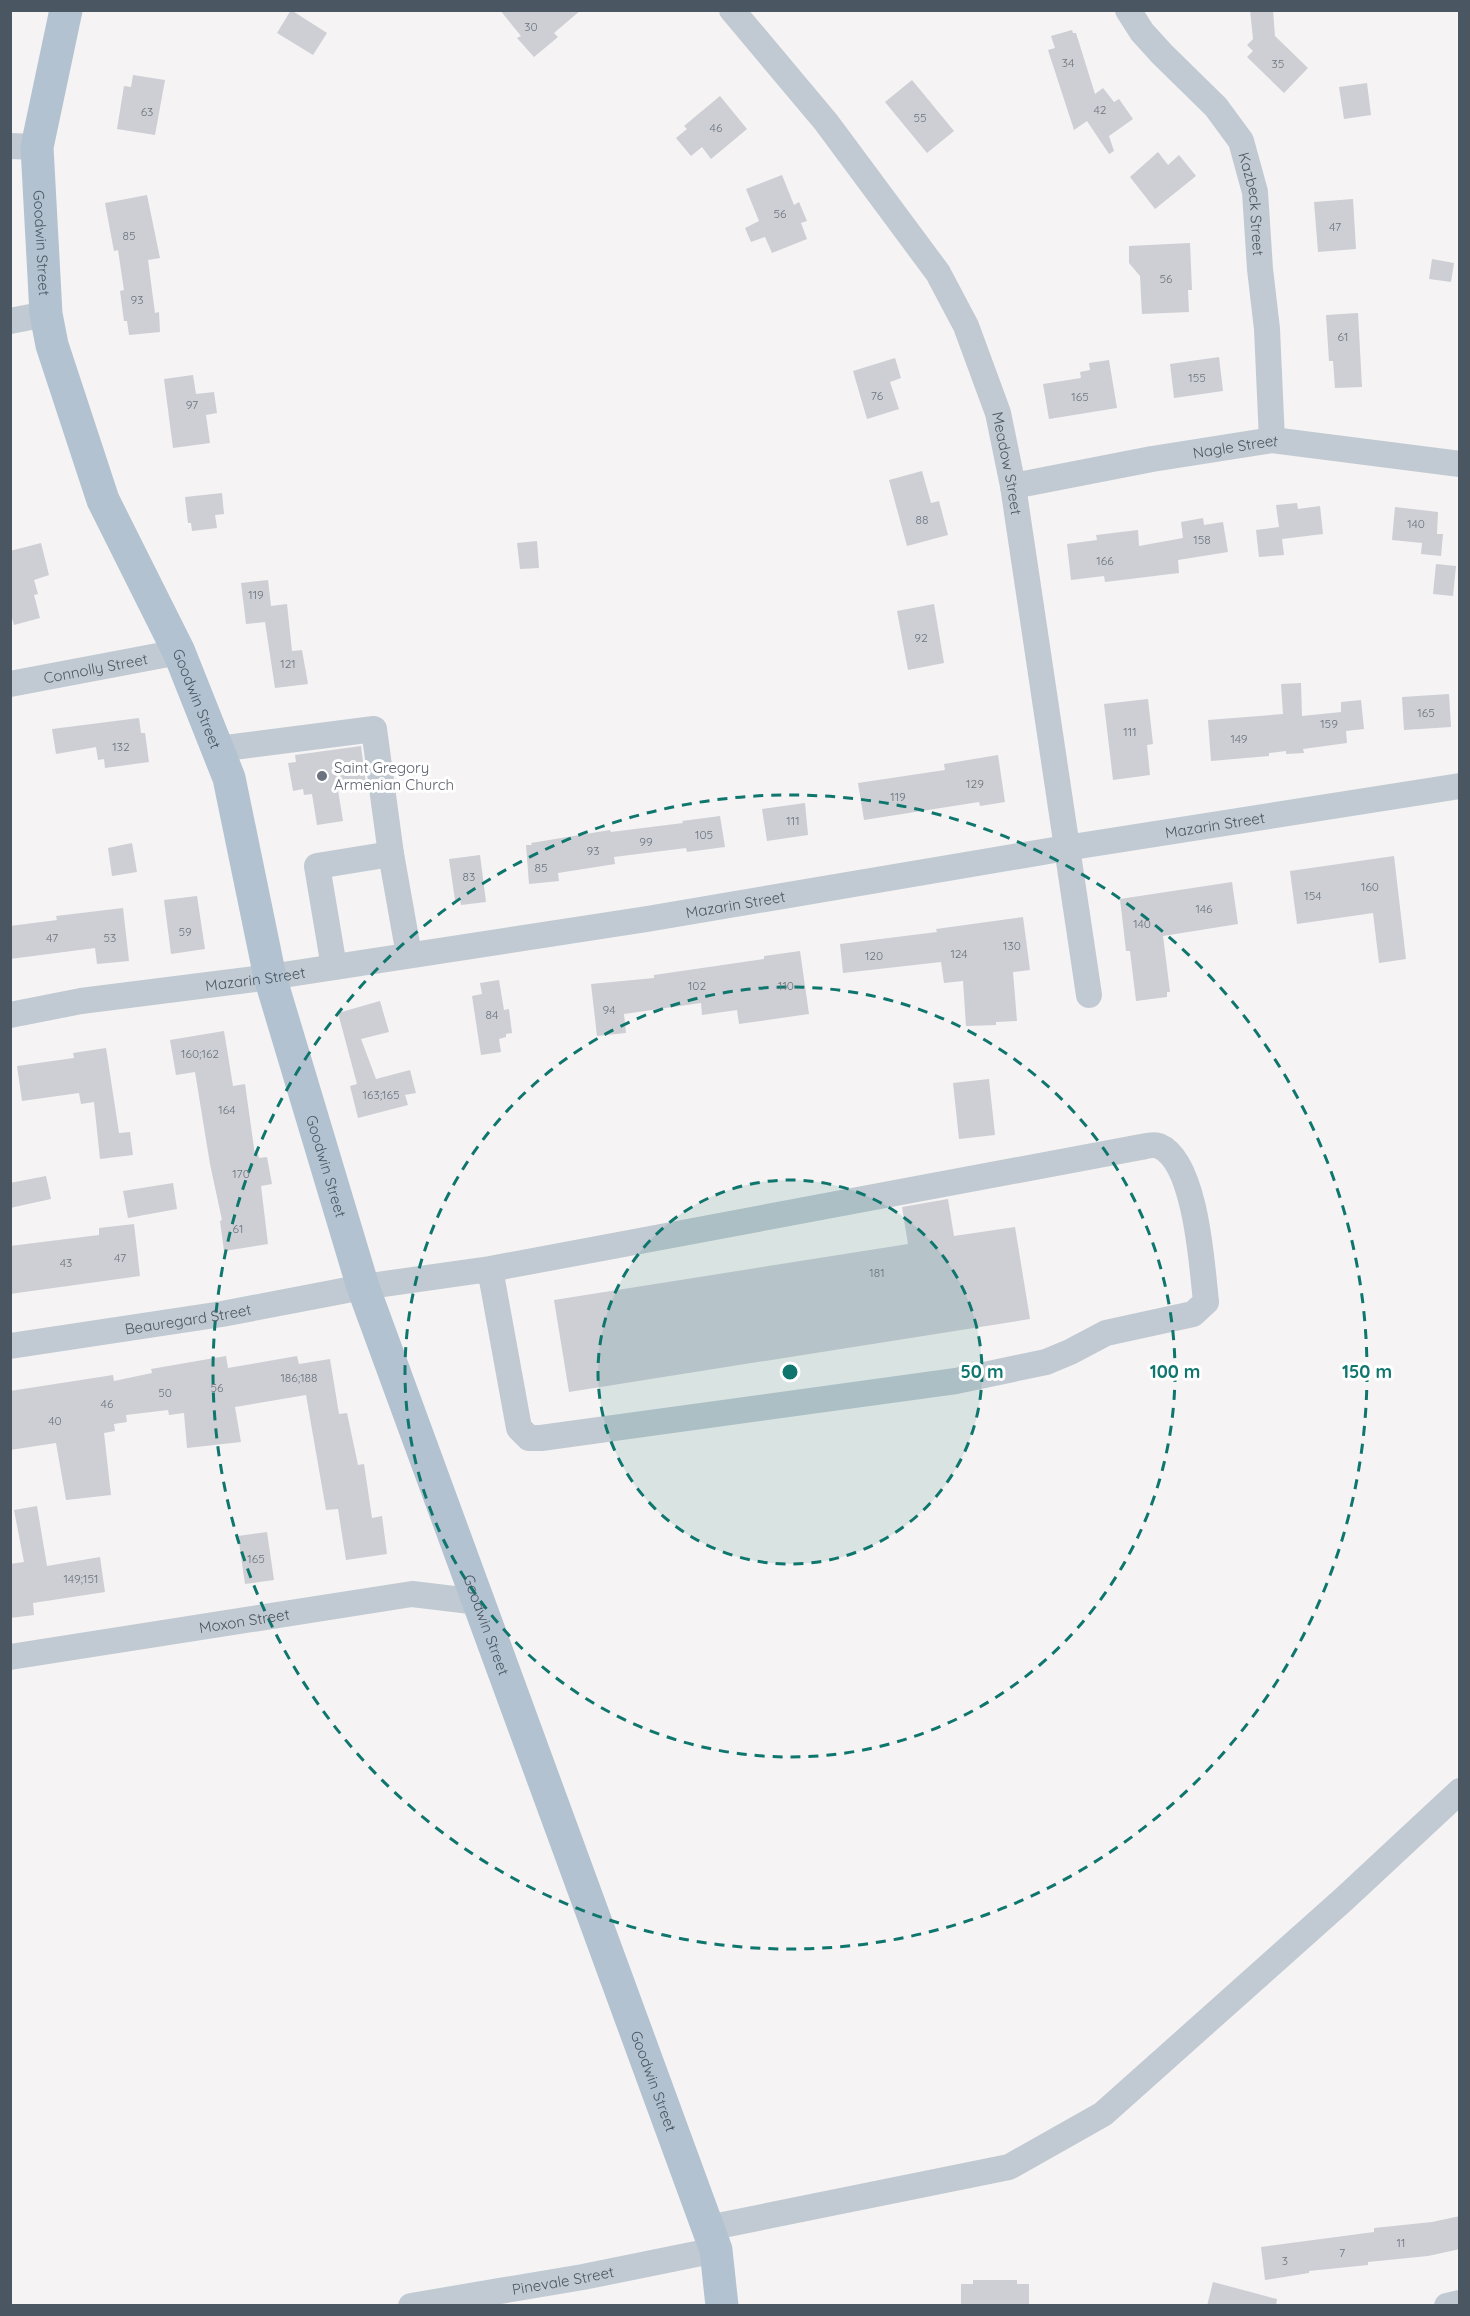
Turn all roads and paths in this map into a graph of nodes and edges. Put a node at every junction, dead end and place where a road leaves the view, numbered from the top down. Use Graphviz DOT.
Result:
graph roads {
  1 [pos="66,10"];
  2 [pos="732,10"];
  3 [pos="1128,10"];
  4 [pos="24,146"];
  5 [pos="46,314"];
  6 [pos="10,321"];
  7 [pos="1272,440"];
  8 [pos="1460,464"];
  9 [pos="1013,486"];
  10 [pos="179,652"];
  11 [pos="10,684"];
  12 [pos="218,749"];
  13 [pos="1460,786"];
  14 [pos="1066,848"];
  15 [pos="391,854"];
  16 [pos="409,955"];
  17 [pos="334,967"];
  18 [pos="270,977"];
  19 [pos="1089,995"];
  20 [pos="10,1015"];
  21 [pos="490,1269"];
  22 [pos="363,1287"];
  23 [pos="10,1346"];
  24 [pos="479,1602"];
  25 [pos="10,1657"];
  26 [pos="1460,1791"];
  27 [pos="712,2239"];
  28 [pos="1460,2303"];
  29 [pos="411,2306"];
  30 [pos="722,2306"];
  31 [pos="1447,2306"];
  1 -- 4 [label="main road, Goodwin Street"];
  2 -- 9 [label="street, Meadow Street"];
  3 -- 7 [label="street, Kazbeck Street"];
  4 -- 5 [label="main road, Goodwin Street"];
  5 -- 6 [label="street"];
  5 -- 10 [label="main road, Goodwin Street"];
  7 -- 8 [label="street, Nagle Street"];
  7 -- 9 [label="street, Nagle Street"];
  9 -- 14 [label="street, Meadow Street"];
  10 -- 11 [label="street, Connolly Street"];
  10 -- 12 [label="main road, Goodwin Street"];
  12 -- 15 [label="street"];
  12 -- 18 [label="main road, Goodwin Street"];
  13 -- 14 [label="street, Mazarin Street"];
  14 -- 16 [label="street, Mazarin Street"];
  14 -- 19 [label="street, Meadow Street"];
  15 -- 16 [label="street"];
  15 -- 17 [label="street"];
  16 -- 17 [label="street, Mazarin Street"];
  17 -- 18 [label="street, Mazarin Street"];
  18 -- 20 [label="street, Mazarin Street"];
  18 -- 22 [label="main road, Goodwin Street"];
  21 -- 21 [label="street, Beauregard Street"];
  21 -- 22 [label="street, Beauregard Street"];
  22 -- 23 [label="street, Beauregard Street"];
  22 -- 24 [label="main road, Goodwin Street"];
  24 -- 25 [label="street, Moxon Street"];
  24 -- 27 [label="main road, Goodwin Street"];
  26 -- 27 [label="street, Pinevale Street"];
  27 -- 29 [label="street, Pinevale Street"];
  27 -- 30 [label="main road, Goodwin Street"];
  28 -- 31 [label="street"];
}
